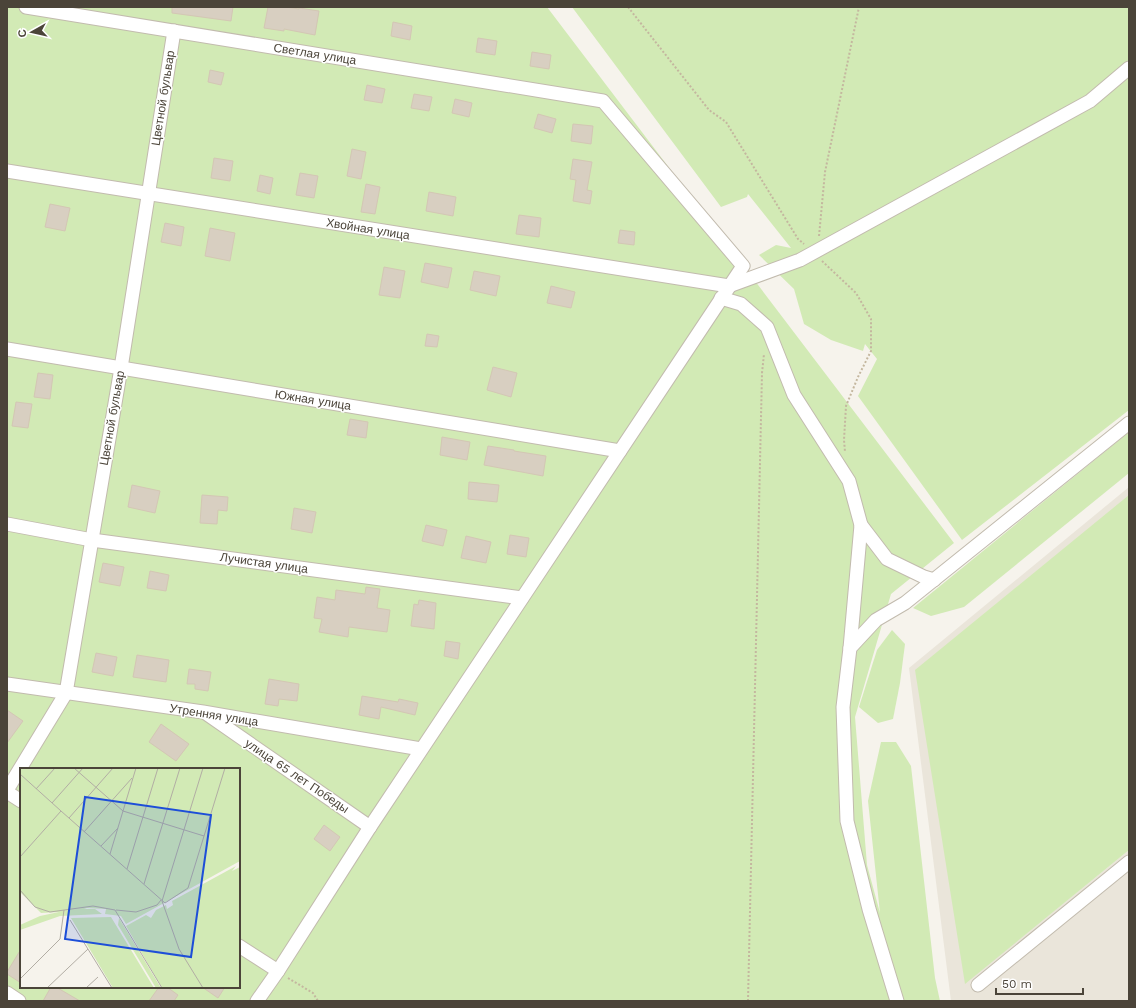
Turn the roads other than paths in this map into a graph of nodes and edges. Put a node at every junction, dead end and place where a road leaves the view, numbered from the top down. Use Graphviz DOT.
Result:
graph roads {
  1 [pos="26,7"];
  2 [pos="174,30"];
  3 [pos="1129,68"];
  4 [pos="7,172"];
  5 [pos="148,195"];
  6 [pos="729,286"];
  7 [pos="721,298"];
  8 [pos="7,349"];
  9 [pos="121,368"];
  10 [pos="1129,424"];
  11 [pos="620,451"];
  12 [pos="7,524"];
  13 [pos="861,526"];
  14 [pos="92,540"];
  15 [pos="934,580"];
  16 [pos="522,598"];
  17 [pos="850,648"];
  18 [pos="7,684"];
  19 [pos="66,693"];
  20 [pos="203,712"];
  21 [pos="421,749"];
  22 [pos="21,768"];
  23 [pos="20,769"];
  24 [pos="7,791"];
  25 [pos="20,800"];
  26 [pos="370,826"];
  27 [pos="1129,862"];
  28 [pos="240,947"];
  29 [pos="278,971"];
  30 [pos="978,985"];
  31 [pos="7,993"];
  32 [pos="19,1001"];
  33 [pos="257,1001"];
  34 [pos="897,1001"];
  1 -- 2 [label="street, Светлая улица"];
  2 -- 5 [label="street, Цветной бульвар"];
  2 -- 6 [label="street, Светлая улица"];
  3 -- 6 [label="street"];
  4 -- 5 [label="street, Хвойная улица"];
  5 -- 6 [label="street, Хвойная улица"];
  5 -- 9 [label="street, Цветной бульвар"];
  6 -- 7 [label="street"];
  7 -- 11 [label="street"];
  7 -- 13 [label="street"];
  8 -- 9 [label="street, Южная улица"];
  9 -- 11 [label="street, Южная улица"];
  9 -- 14 [label="street, Цветной бульвар"];
  10 -- 15 [label="street"];
  11 -- 16 [label="street"];
  12 -- 14 [label="street, Лучистая улица"];
  13 -- 15 [label="street"];
  13 -- 17 [label="street"];
  14 -- 16 [label="street, Лучистая улица"];
  14 -- 19 [label="street, Цветной бульвар"];
  15 -- 17 [label="street"];
  16 -- 21 [label="street"];
  17 -- 34 [label="street"];
  18 -- 19 [label="street, Утренняя улица"];
  19 -- 20 [label="street, Утренняя улица"];
  19 -- 22 [label="street, Цветной бульвар"];
  20 -- 21 [label="street, Утренняя улица"];
  20 -- 26 [label="street, улица 65 лет Победы"];
  21 -- 26 [label="street"];
  23 -- 24 [label="street, Цветной бульвар"];
  24 -- 25 [label="street"];
  26 -- 29 [label="street"];
  27 -- 30 [label="street"];
  28 -- 29 [label="street"];
  29 -- 33 [label="street"];
  31 -- 32 [label="street"];
}
